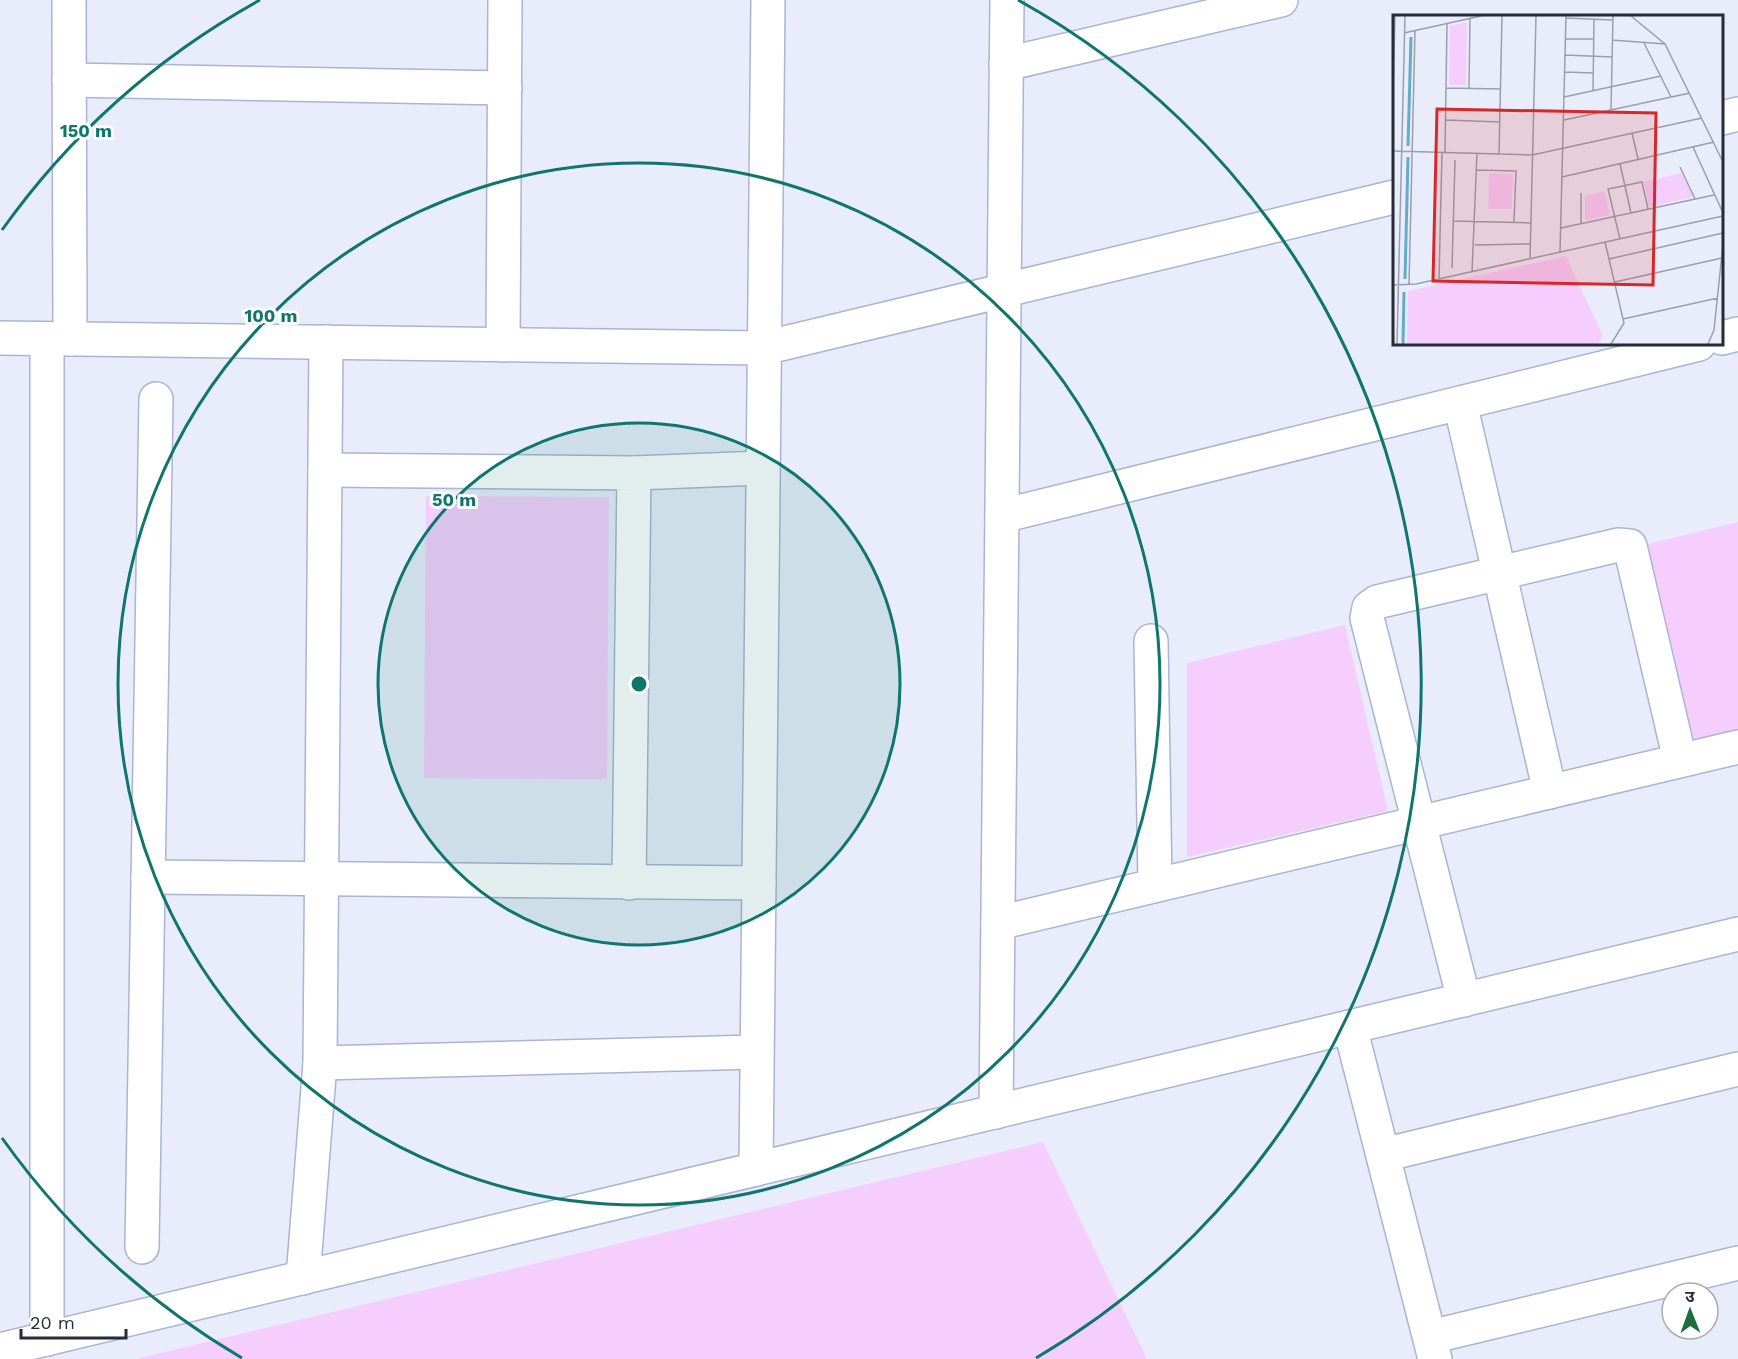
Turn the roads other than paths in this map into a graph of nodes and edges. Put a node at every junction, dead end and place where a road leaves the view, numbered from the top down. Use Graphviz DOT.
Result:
graph roads {
  1 [pos="69,0"];
  2 [pos="505,0"];
  3 [pos="768,0"];
  4 [pos="1007,0"];
  5 [pos="1281,0"];
  6 [pos="1006,64"];
  7 [pos="69,80"];
  8 [pos="505,88"];
  9 [pos="1738,114"];
  10 [pos="1723,118"];
  11 [pos="1393,197"];
  12 [pos="1004,290"];
  13 [pos="1738,334"];
  14 [pos="0,338"];
  15 [pos="1723,338"];
  16 [pos="58,339"];
  17 [pos="326,342"];
  18 [pos="503,345"];
  19 [pos="1691,345"];
  20 [pos="764,348"];
  21 [pos="1598,356"];
  22 [pos="156,399"];
  23 [pos="1460,403"];
  24 [pos="762,468"];
  25 [pos="325,470"];
  26 [pos="634,473"];
  27 [pos="1002,516"];
  28 [pos="1500,575"];
  29 [pos="1151,641"];
  30 [pos="1738,747"];
  31 [pos="1680,760"];
  32 [pos="1550,792"];
  33 [pos="1419,823"];
  34 [pos="148,877"];
  35 [pos="322,879"];
  36 [pos="629,883"];
  37 [pos="759,883"];
  38 [pos="1155,885"];
  39 [pos="998,922"];
  40 [pos="1738,934"];
  41 [pos="1464,1000"];
  42 [pos="1350,1027"];
  43 [pos="757,1052"];
  44 [pos="320,1063"];
  45 [pos="1738,1069"];
  46 [pos="996,1112"];
  47 [pos="1383,1155"];
  48 [pos="756,1169"];
  49 [pos="142,1247"];
  50 [pos="1738,1263"];
  51 [pos="303,1278"];
  52 [pos="47,1339"];
  53 [pos="1433,1348"];
  54 [pos="0,1350"];
  1 -- 7 [label="street"];
  2 -- 8 [label="street"];
  3 -- 20 [label="street"];
  4 -- 6 [label="street"];
  5 -- 6 [label="street"];
  6 -- 12 [label="street"];
  7 -- 8 [label="street"];
  7 -- 16 [label="street"];
  8 -- 18 [label="street"];
  9 -- 10 [label="street"];
  11 -- 12 [label="street"];
  12 -- 20 [label="street"];
  12 -- 27 [label="street"];
  13 -- 15 [label="street"];
  14 -- 16 [label="street"];
  16 -- 17 [label="street"];
  16 -- 52 [label="street"];
  17 -- 18 [label="street"];
  17 -- 25 [label="street"];
  18 -- 20 [label="street"];
  19 -- 21 [label="street"];
  20 -- 24 [label="street"];
  21 -- 23 [label="street"];
  22 -- 34 [label="street"];
  23 -- 27 [label="street"];
  23 -- 28 [label="street"];
  24 -- 26 [label="street"];
  24 -- 37 [label="street"];
  25 -- 26 [label="street"];
  25 -- 35 [label="street"];
  26 -- 36 [label="street"];
  27 -- 39 [label="street"];
  28 -- 31 [label="street"];
  28 -- 32 [label="street"];
  28 -- 33 [label="street"];
  29 -- 38 [label="street"];
  30 -- 31 [label="street"];
  31 -- 32 [label="street"];
  32 -- 33 [label="street"];
  33 -- 38 [label="street"];
  33 -- 41 [label="street"];
  34 -- 35 [label="street"];
  34 -- 49 [label="street"];
  35 -- 36 [label="street"];
  35 -- 44 [label="street"];
  36 -- 37 [label="street"];
  37 -- 43 [label="street"];
  38 -- 39 [label="street"];
  39 -- 46 [label="street"];
  40 -- 41 [label="street"];
  41 -- 42 [label="street"];
  42 -- 46 [label="street"];
  42 -- 47 [label="street"];
  43 -- 44 [label="street"];
  43 -- 48 [label="street"];
  44 -- 51 [label="street"];
  45 -- 47 [label="street"];
  46 -- 48 [label="street"];
  47 -- 53 [label="street"];
  48 -- 51 [label="street"];
  50 -- 53 [label="street"];
  51 -- 52 [label="street"];
  52 -- 54 [label="street"];
}
